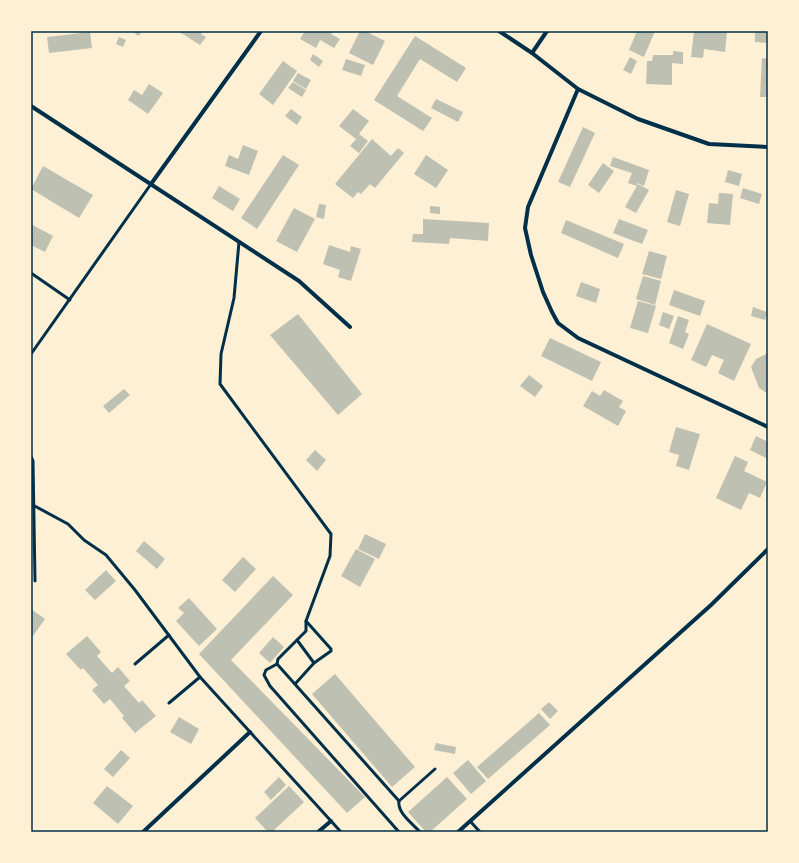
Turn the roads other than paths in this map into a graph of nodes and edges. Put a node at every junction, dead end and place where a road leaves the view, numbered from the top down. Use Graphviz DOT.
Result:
graph roads {
  1 [pos="261,31"];
  2 [pos="498,31"];
  3 [pos="547,31"];
  4 [pos="532,53"];
  5 [pos="578,89"];
  6 [pos="31,106"];
  7 [pos="768,148"];
  8 [pos="152,184"];
  9 [pos="239,242"];
  10 [pos="31,273"];
  11 [pos="70,300"];
  12 [pos="350,327"];
  13 [pos="31,354"];
  14 [pos="768,427"];
  15 [pos="31,456"];
  16 [pos="32,505"];
  17 [pos="768,549"];
  18 [pos="35,581"];
  19 [pos="306,621"];
  20 [pos="169,635"];
  21 [pos="297,640"];
  22 [pos="314,663"];
  23 [pos="135,664"];
  24 [pos="277,664"];
  25 [pos="200,677"];
  26 [pos="295,684"];
  27 [pos="169,703"];
  28 [pos="250,732"];
  29 [pos="435,769"];
  30 [pos="399,801"];
  31 [pos="331,821"];
  32 [pos="470,822"];
  33 [pos="143,832"];
  34 [pos="318,832"];
  35 [pos="342,832"];
  36 [pos="399,832"];
  37 [pos="420,832"];
  38 [pos="458,832"];
  39 [pos="480,832"];
  1 -- 8 [label="street"];
  2 -- 4 [label="street"];
  3 -- 4 [label="street"];
  4 -- 5 [label="street"];
  5 -- 7 [label="street"];
  5 -- 14 [label="street"];
  6 -- 8 [label="street"];
  8 -- 9 [label="street"];
  8 -- 11 [label="lane"];
  9 -- 12 [label="street"];
  9 -- 19 [label="lane"];
  10 -- 11 [label="lane"];
  11 -- 13 [label="lane"];
  15 -- 16 [label="lane"];
  16 -- 18 [label="lane"];
  16 -- 20 [label="lane"];
  17 -- 32 [label="street"];
  19 -- 21 [label="lane"];
  19 -- 22 [label="lane"];
  20 -- 23 [label="lane"];
  20 -- 25 [label="lane"];
  21 -- 22 [label="lane"];
  21 -- 24 [label="lane"];
  22 -- 26 [label="lane"];
  24 -- 26 [label="lane"];
  24 -- 36 [label="lane"];
  25 -- 27 [label="lane"];
  25 -- 28 [label="lane"];
  26 -- 30 [label="lane"];
  28 -- 31 [label="lane"];
  28 -- 33 [label="street"];
  29 -- 30 [label="lane"];
  30 -- 37 [label="lane"];
  31 -- 34 [label="street"];
  31 -- 35 [label="lane"];
  32 -- 38 [label="street"];
  32 -- 39 [label="lane"];
}
